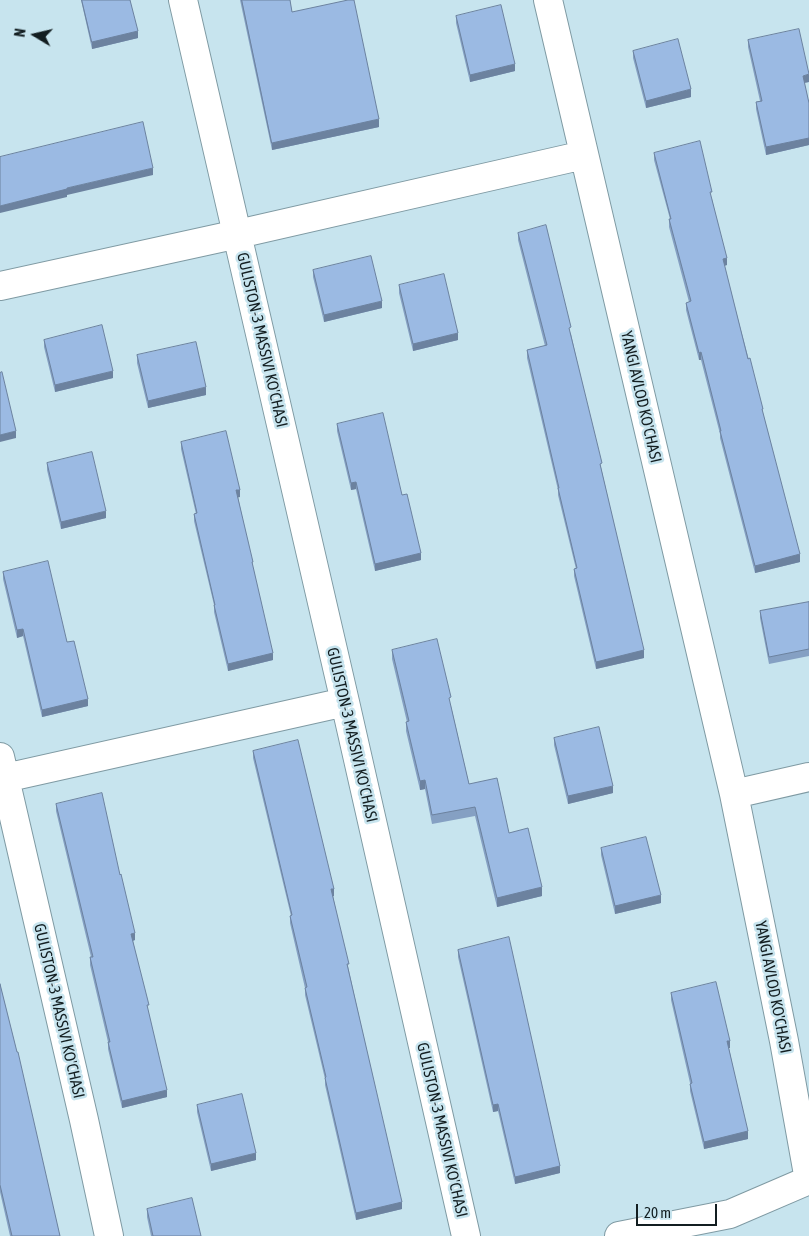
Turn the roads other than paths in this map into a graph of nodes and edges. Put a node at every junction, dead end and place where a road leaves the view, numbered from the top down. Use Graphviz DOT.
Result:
graph roads {
  1 [pos="183,0"];
  2 [pos="548,0"];
  3 [pos="584,155"];
  4 [pos="238,234"];
  5 [pos="0,286"];
  6 [pos="345,702"];
  7 [pos="2,771"];
  8 [pos="809,777"];
  9 [pos="734,794"];
  10 [pos="797,1044"];
  11 [pos="809,1180"];
  12 [pos="109,1236"];
  13 [pos="466,1236"];
  14 [pos="619,1236"];
  1 -- 4 [label="street, GULISTON-3 MASSIVI KO'CHASI"];
  2 -- 3 [label="street, YANGI AVLOD KO'CHASI"];
  3 -- 4 [label="street, GULISTON-3 MASSIVI KO'CHASI"];
  3 -- 9 [label="street, YANGI AVLOD KO'CHASI"];
  4 -- 5 [label="street, GULISTON-3 MASSIVI KO'CHASI"];
  4 -- 6 [label="street, GULISTON-3 MASSIVI KO'CHASI"];
  6 -- 7 [label="street"];
  6 -- 13 [label="street, GULISTON-3 MASSIVI KO'CHASI"];
  7 -- 12 [label="street, GULISTON-3 MASSIVI KO'CHASI"];
  8 -- 9 [label="street"];
  9 -- 10 [label="street, YANGI AVLOD KO'CHASI"];
  10 -- 11 [label="street, YANGI AVLOD KO'CHASI"];
  11 -- 14 [label="street"];
}
